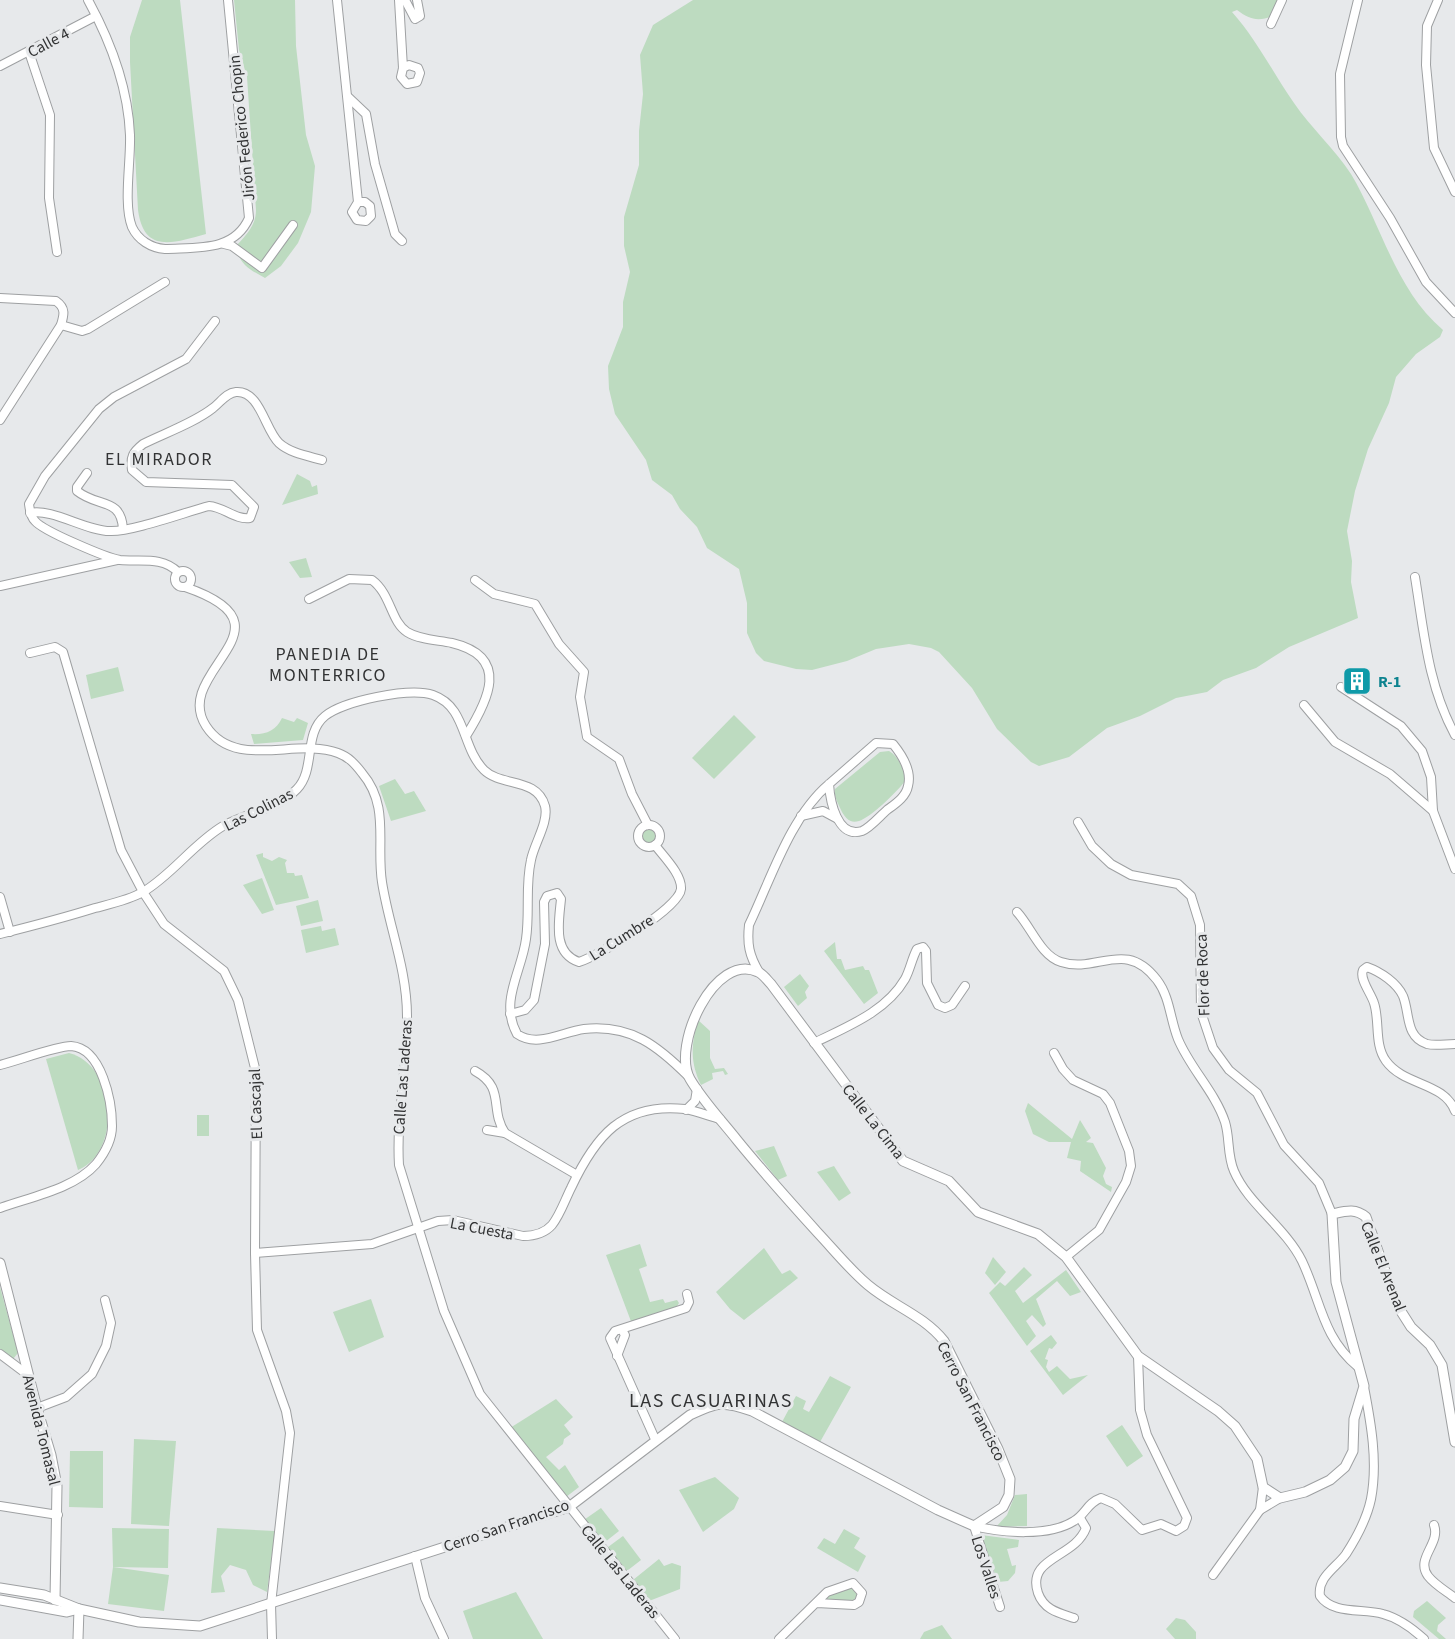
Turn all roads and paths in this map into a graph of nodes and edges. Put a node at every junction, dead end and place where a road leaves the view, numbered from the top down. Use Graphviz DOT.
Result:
graph roads {
  1 [pos="88,0"];
  2 [pos="228,0"];
  3 [pos="337,0"];
  4 [pos="399,0"];
  5 [pos="405,0"];
  6 [pos="417,0"];
  7 [pos="1282,0"];
  8 [pos="1358,0"];
  9 [pos="1438,0"];
  10 [pos="96,16"];
  11 [pos="1271,24"];
  12 [pos="29,52"];
  13 [pos="0,66"];
  14 [pos="403,68"];
  15 [pos="348,97"];
  16 [pos="1455,192"];
  17 [pos="358,202"];
  18 [pos="293,225"];
  19 [pos="402,241"];
  20 [pos="224,244"];
  21 [pos="57,252"];
  22 [pos="165,282"];
  23 [pos="0,298"];
  24 [pos="1455,313"];
  25 [pos="215,321"];
  26 [pos="62,325"];
  27 [pos="0,420"];
  28 [pos="322,460"];
  29 [pos="87,473"];
  30 [pos="30,513"];
  31 [pos="123,529"];
  32 [pos="118,560"];
  33 [pos="178,572"];
  34 [pos="1415,577"];
  35 [pos="191,578"];
  36 [pos="475,580"];
  37 [pos="0,586"];
  38 [pos="185,587"];
  39 [pos="203,593"];
  40 [pos="309,599"];
  41 [pos="30,653"];
  42 [pos="1341,687"];
  43 [pos="1304,705"];
  44 [pos="1455,735"];
  45 [pos="466,736"];
  46 [pos="311,747"];
  47 [pos="829,784"];
  48 [pos="1433,811"];
  49 [pos="801,816"];
  50 [pos="836,818"];
  51 [pos="1077,822"];
  52 [pos="648,825"];
  53 [pos="655,844"];
  54 [pos="1455,868"];
  55 [pos="143,892"];
  56 [pos="0,897"];
  57 [pos="1017,912"];
  58 [pos="10,932"];
  59 [pos="0,934"];
  60 [pos="759,972"];
  61 [pos="965,986"];
  62 [pos="510,1014"];
  63 [pos="814,1043"];
  64 [pos="1455,1044"];
  65 [pos="1054,1053"];
  66 [pos="0,1065"];
  67 [pos="475,1071"];
  68 [pos="689,1077"];
  69 [pos="697,1089"];
  70 [pos="686,1110"];
  71 [pos="1455,1111"];
  72 [pos="720,1119"];
  73 [pos="487,1130"];
  74 [pos="505,1133"];
  75 [pos="577,1175"];
  76 [pos="0,1208"];
  77 [pos="1332,1214"];
  78 [pos="418,1228"];
  79 [pos="255,1253"];
  80 [pos="1066,1257"];
  81 [pos="0,1263"];
  82 [pos="687,1294"];
  83 [pos="105,1300"];
  84 [pos="622,1330"];
  85 [pos="0,1354"];
  86 [pos="616,1356"];
  87 [pos="1138,1356"];
  88 [pos="1358,1367"];
  89 [pos="28,1376"];
  90 [pos="1364,1386"];
  91 [pos="36,1408"];
  92 [pos="655,1439"];
  93 [pos="1455,1442"];
  94 [pos="1263,1487"];
  95 [pos="1280,1498"];
  96 [pos="0,1506"];
  97 [pos="569,1507"];
  98 [pos="1260,1510"];
  99 [pos="58,1515"];
  100 [pos="1080,1518"];
  101 [pos="1434,1525"];
  102 [pos="974,1526"];
  103 [pos="415,1556"];
  104 [pos="1213,1575"];
  105 [pos="0,1588"];
  106 [pos="1455,1598"];
  107 [pos="0,1600"];
  108 [pos="55,1600"];
  109 [pos="817,1603"];
  110 [pos="271,1604"];
  111 [pos="1000,1607"];
  112 [pos="79,1610"];
  113 [pos="1074,1618"];
  114 [pos="78,1639"];
  115 [pos="272,1639"];
  116 [pos="444,1639"];
  117 [pos="675,1639"];
  118 [pos="779,1639"];
  119 [pos="1424,1639"];
  1 -- 10 [label="street"];
  2 -- 20 [label="street, Jirón Federico Chopin"];
  3 -- 15 [label="street"];
  4 -- 14 [label="street"];
  5 -- 6 [label="street"];
  7 -- 11 [label="street"];
  8 -- 24 [label="street"];
  9 -- 16 [label="street"];
  10 -- 12 [label="street, Calle 4"];
  10 -- 20 [label="street"];
  12 -- 13 [label="street, Calle 4"];
  12 -- 21 [label="street"];
  15 -- 17 [label="street"];
  15 -- 19 [label="street"];
  18 -- 20 [label="street"];
  22 -- 26 [label="street"];
  23 -- 26 [label="street"];
  25 -- 30 [label="street"];
  26 -- 27 [label="street"];
  28 -- 31 [label="street"];
  29 -- 31 [label="street"];
  30 -- 31 [label="street"];
  30 -- 32 [label="street"];
  32 -- 33 [label="street"];
  32 -- 37 [label="street"];
  33 -- 35 [label="street"];
  33 -- 38 [label="street"];
  34 -- 44 [label="street"];
  35 -- 38 [label="street"];
  35 -- 39 [label="street, Calle Las Laderas"];
  36 -- 52 [label="street"];
  38 -- 39 [label="street, Calle Las Laderas"];
  39 -- 46 [label="street, Calle Las Laderas"];
  40 -- 45 [label="street"];
  41 -- 55 [label="street, El Cascajal"];
  42 -- 48 [label="street"];
  43 -- 48 [label="street"];
  45 -- 46 [label="street, Las Colinas"];
  45 -- 62 [label="street"];
  46 -- 55 [label="street, Las Colinas"];
  46 -- 78 [label="street, Calle Las Laderas"];
  47 -- 49 [label="street"];
  47 -- 50 [label="street"];
  47 -- 50 [label="street"];
  48 -- 54 [label="street"];
  49 -- 50 [label="street"];
  49 -- 60 [label="street"];
  51 -- 77 [label="street, Flor de Roca"];
  52 -- 53 [label="street"];
  52 -- 53 [label="street"];
  53 -- 62 [label="street, La Cumbre"];
  55 -- 58 [label="street, Las Colinas"];
  55 -- 79 [label="street, El Cascajal"];
  56 -- 58 [label="street"];
  57 -- 88 [label="street"];
  58 -- 59 [label="street, Las Colinas"];
  60 -- 63 [label="street, Calle La Cima"];
  60 -- 68 [label="street"];
  61 -- 63 [label="street"];
  62 -- 68 [label="street, Cerro San Francisco"];
  63 -- 80 [label="street, Calle La Cima"];
  64 -- 71 [label="street"];
  65 -- 80 [label="street"];
  66 -- 76 [label="street"];
  67 -- 74 [label="street"];
  68 -- 69 [label="street, Cerro San Francisco"];
  69 -- 70 [label="street"];
  69 -- 72 [label="street, Cerro San Francisco"];
  70 -- 72 [label="street, La Cuesta"];
  70 -- 75 [label="street, La Cuesta"];
  72 -- 102 [label="street, Cerro San Francisco"];
  73 -- 74 [label="street"];
  74 -- 75 [label="street"];
  75 -- 78 [label="street, La Cuesta"];
  77 -- 88 [label="street, Flor de Roca"];
  77 -- 93 [label="street, Calle El Arenal"];
  78 -- 79 [label="street, La Cuesta"];
  78 -- 97 [label="street, Calle Las Laderas"];
  79 -- 110 [label="street, El Cascajal"];
  80 -- 87 [label="street, Calle La Cima"];
  81 -- 89 [label="street, Avenida Tomasal"];
  82 -- 84 [label="street"];
  83 -- 91 [label="street"];
  84 -- 86 [label="street"];
  84 -- 86 [label="street"];
  85 -- 89 [label="street"];
  86 -- 92 [label="street"];
  87 -- 94 [label="street, Calle La Cima"];
  87 -- 100 [label="street"];
  88 -- 90 [label="street, Flor de Roca"];
  89 -- 91 [label="street, Avenida Tomasal"];
  90 -- 95 [label="street"];
  90 -- 119 [label="street"];
  91 -- 99 [label="street, Avenida Tomasal"];
  92 -- 97 [label="street, Cerro San Francisco"];
  92 -- 102 [label="street, Cerro San Francisco"];
  94 -- 95 [label="street"];
  94 -- 98 [label="street"];
  95 -- 98 [label="street"];
  96 -- 99 [label="street"];
  97 -- 103 [label="street, Cerro San Francisco"];
  97 -- 117 [label="street, Calle Las Laderas"];
  98 -- 104 [label="street"];
  99 -- 108 [label="street, Avenida Tomasal"];
  100 -- 102 [label="street"];
  100 -- 113 [label="street"];
  101 -- 106 [label="street"];
  102 -- 111 [label="street, Los Valles"];
  103 -- 110 [label="street, Cerro San Francisco"];
  103 -- 116 [label="street"];
  105 -- 108 [label="street"];
  107 -- 112 [label="street"];
  108 -- 112 [label="street"];
  109 -- 109 [label="street"];
  109 -- 118 [label="street"];
  110 -- 112 [label="street, Cerro San Francisco"];
  110 -- 115 [label="street, El Cascajal"];
  112 -- 114 [label="street"];
}
